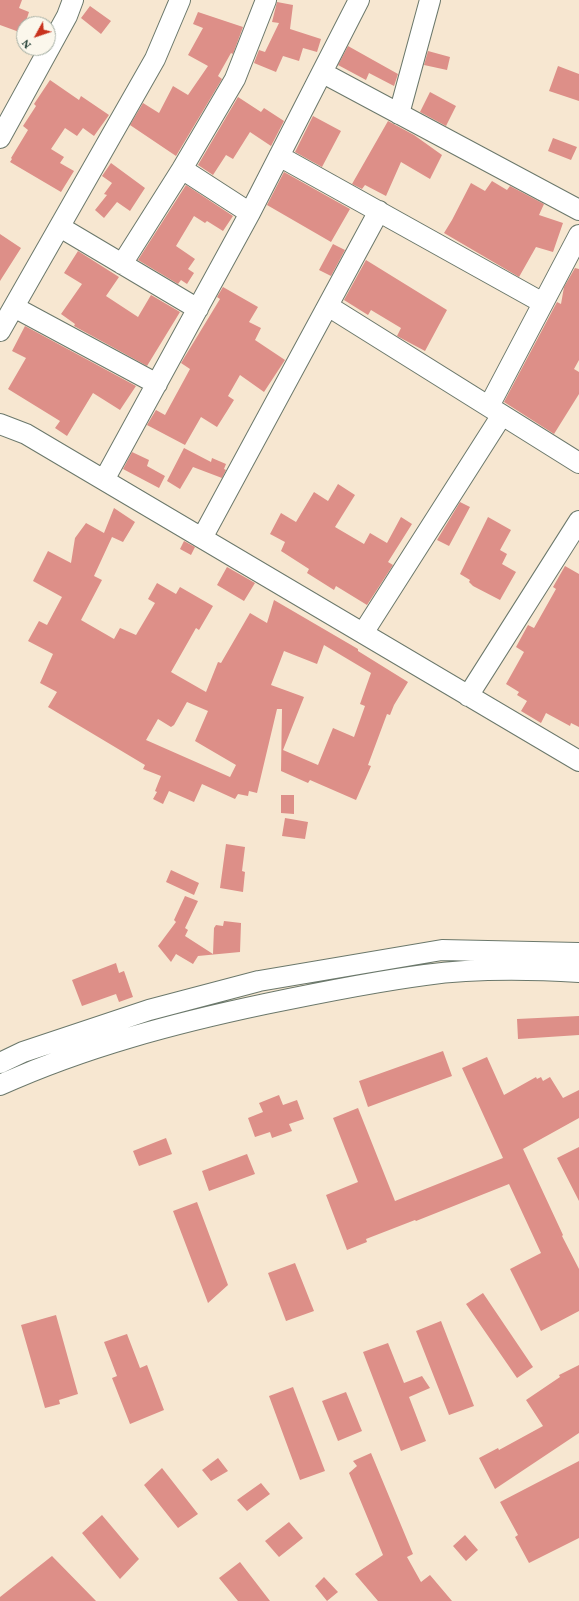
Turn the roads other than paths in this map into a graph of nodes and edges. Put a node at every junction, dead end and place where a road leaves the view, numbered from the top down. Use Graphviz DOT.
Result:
graph roads {
  1 [pos="73,0"];
  2 [pos="180,0"];
  3 [pos="266,0"];
  4 [pos="359,0"];
  5 [pos="430,0"];
  6 [pos="323,73"];
  7 [pos="8,105"];
  8 [pos="399,114"];
  9 [pos="0,138"];
  10 [pos="279,156"];
  11 [pos="182,169"];
  12 [pos="579,210"];
  13 [pos="379,211"];
  14 [pos="250,213"];
  15 [pos="60,226"];
  16 [pos="579,235"];
  17 [pos="122,264"];
  18 [pos="543,303"];
  19 [pos="328,306"];
  20 [pos="14,307"];
  21 [pos="198,309"];
  22 [pos="0,331"];
  23 [pos="157,384"];
  24 [pos="495,411"];
  25 [pos="0,424"];
  26 [pos="579,463"];
  27 [pos="104,480"];
  28 [pos="579,521"];
  29 [pos="202,538"];
  30 [pos="363,633"];
  31 [pos="468,696"];
  32 [pos="579,761"];
  33 [pos="579,953"];
  34 [pos="579,972"];
  35 [pos="0,1063"];
  36 [pos="0,1085"];
  1 -- 7 [label="street"];
  2 -- 15 [label="street"];
  3 -- 11 [label="street"];
  4 -- 6 [label="street"];
  5 -- 8 [label="street"];
  6 -- 8 [label="street"];
  6 -- 10 [label="street"];
  7 -- 9 [label="street"];
  8 -- 12 [label="street"];
  10 -- 13 [label="street"];
  10 -- 14 [label="street"];
  11 -- 14 [label="street"];
  11 -- 17 [label="street"];
  13 -- 18 [label="street"];
  13 -- 19 [label="street"];
  14 -- 21 [label="street"];
  15 -- 17 [label="street"];
  15 -- 20 [label="street"];
  16 -- 18 [label="street"];
  17 -- 21 [label="street"];
  18 -- 24 [label="street"];
  19 -- 24 [label="street"];
  19 -- 29 [label="street"];
  20 -- 22 [label="street"];
  20 -- 23 [label="street"];
  21 -- 23 [label="street"];
  23 -- 27 [label="street"];
  24 -- 26 [label="street"];
  24 -- 30 [label="street"];
  25 -- 27 [label="street"];
  27 -- 29 [label="street"];
  28 -- 31 [label="street"];
  29 -- 30 [label="street"];
  30 -- 31 [label="street"];
  31 -- 32 [label="street"];
  33 -- 35 [label="street"];
  34 -- 36 [label="street"];
}
